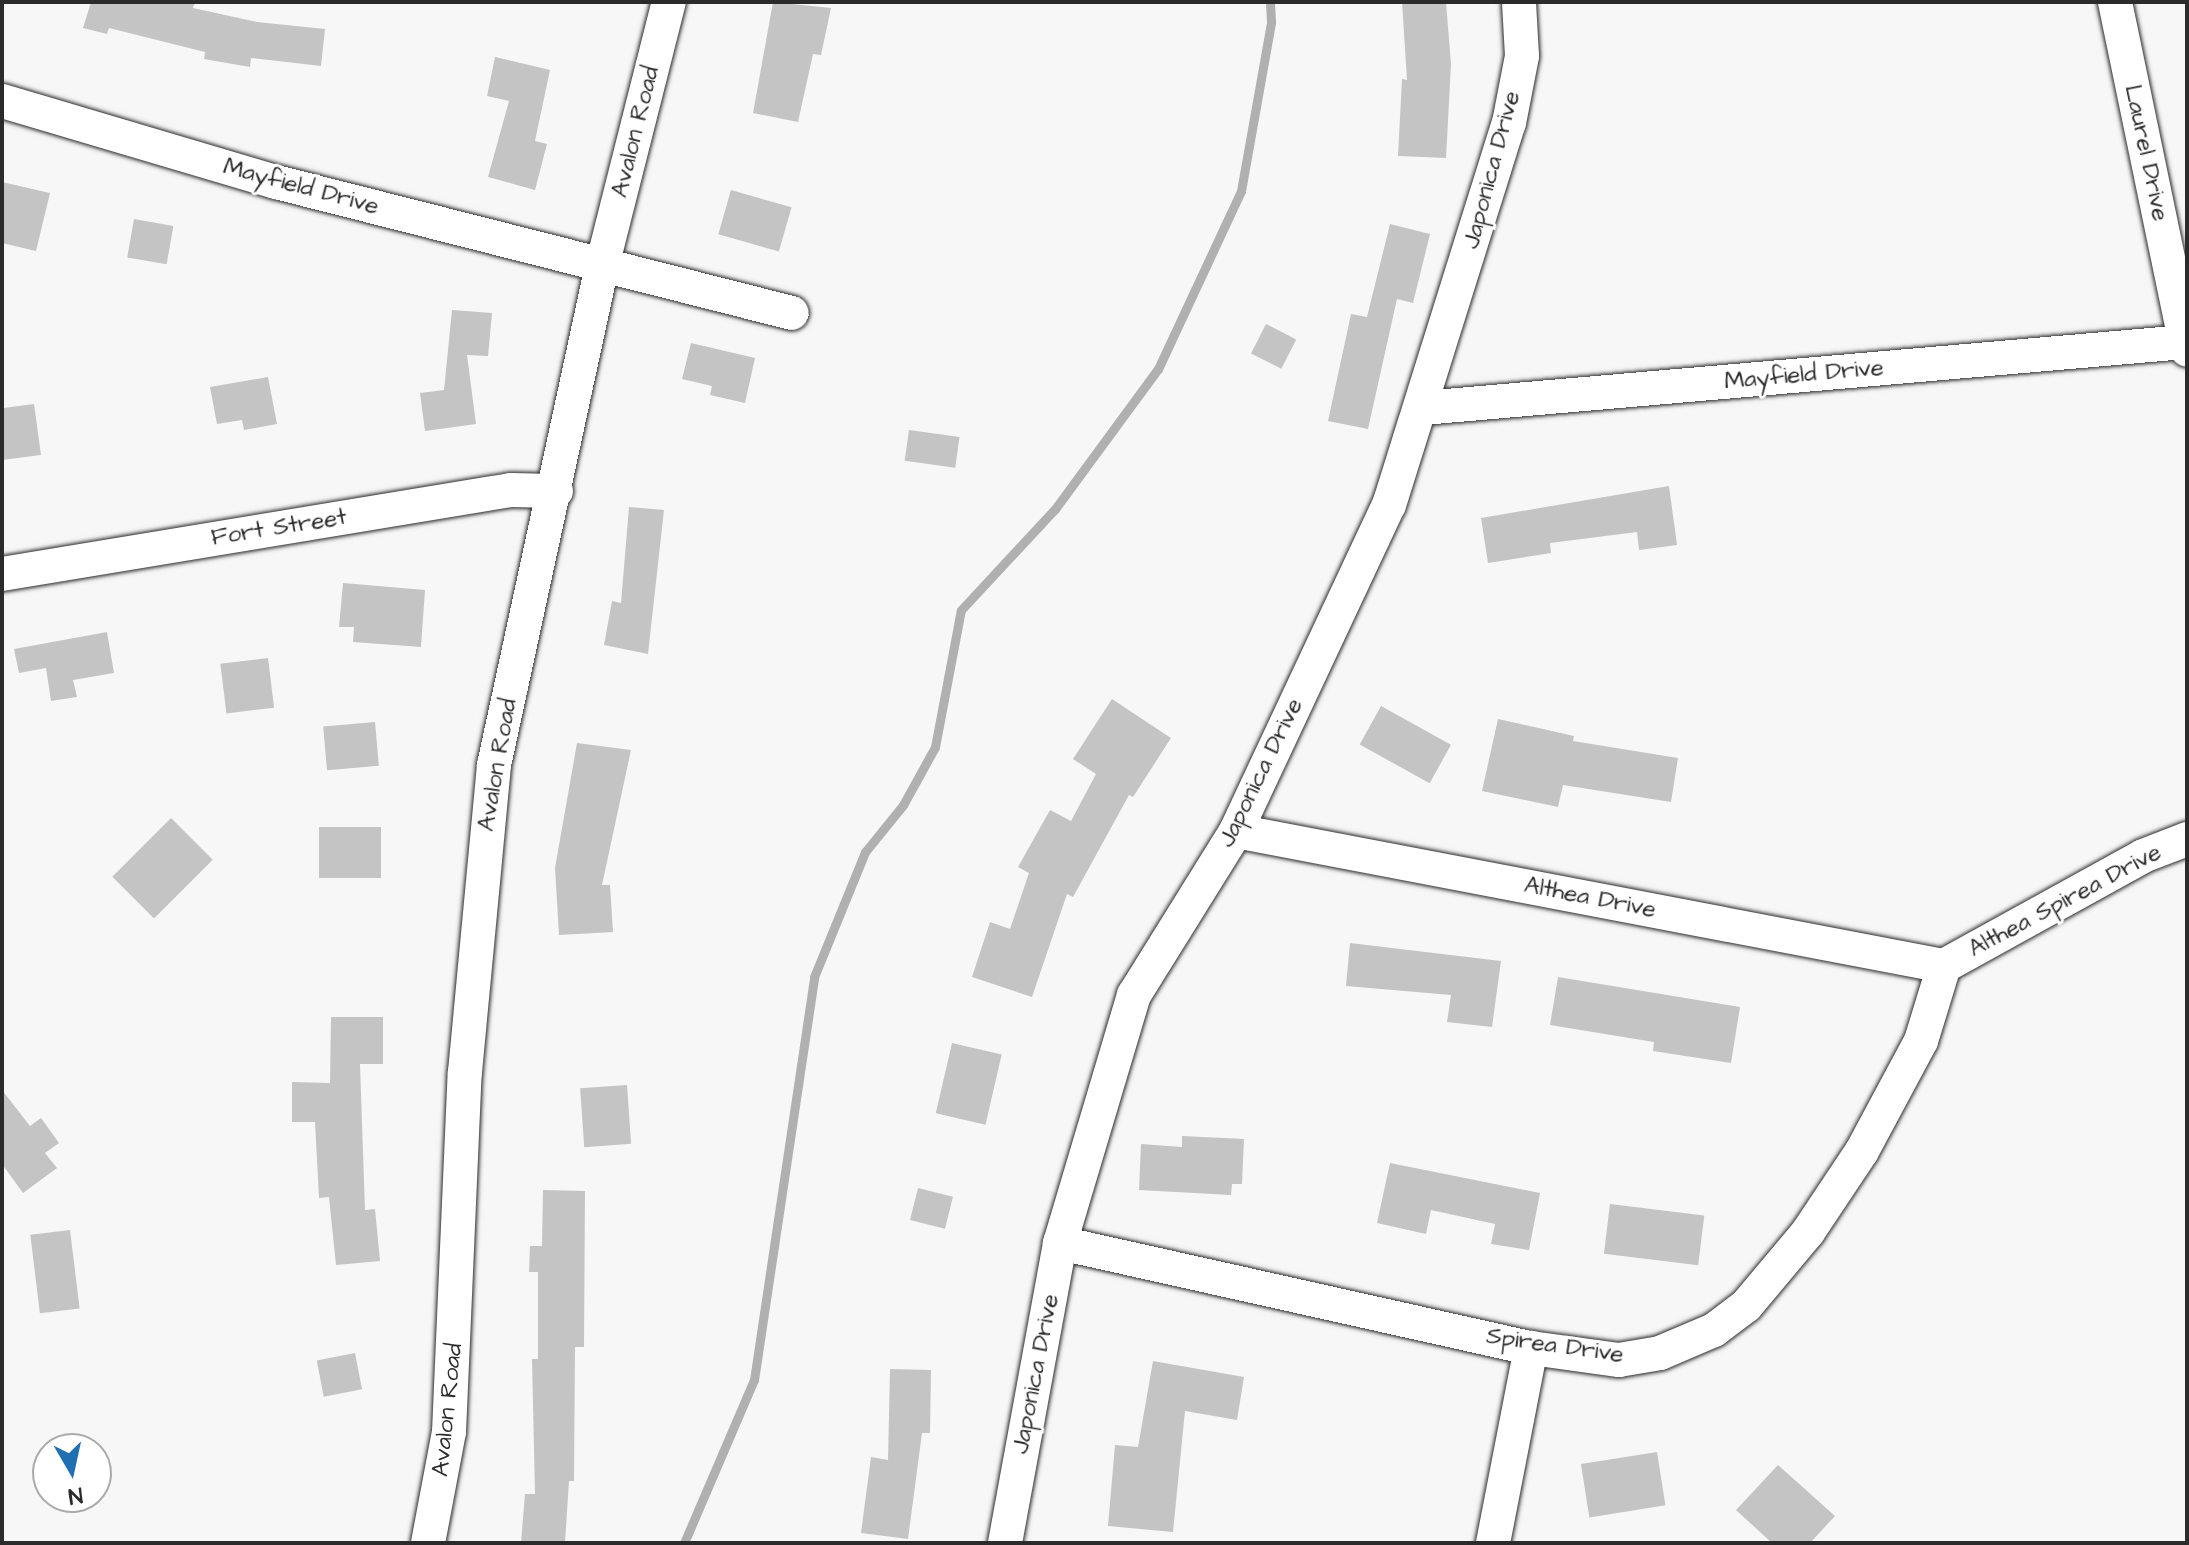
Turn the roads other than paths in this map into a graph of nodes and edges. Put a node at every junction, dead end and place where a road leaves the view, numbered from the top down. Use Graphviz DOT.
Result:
graph roads {
  1 [pos="669,2"];
  2 [pos="1519,2"];
  3 [pos="2115,2"];
  4 [pos="2,101"];
  5 [pos="602,266"];
  6 [pos="792,313"];
  7 [pos="2186,346"];
  8 [pos="1423,408"];
  9 [pos="556,491"];
  10 [pos="2,574"];
  11 [pos="1236,831"];
  12 [pos="2187,839"];
  13 [pos="1944,966"];
  14 [pos="1060,1243"];
  15 [pos="1531,1348"];
  16 [pos="428,1543"];
  17 [pos="1005,1543"];
  18 [pos="1493,1543"];
  1 -- 5 [label="street, Avalon Road"];
  2 -- 8 [label="street, Japonica Drive"];
  3 -- 7 [label="street, Laurel Drive"];
  4 -- 5 [label="street, Mayfield Drive"];
  5 -- 6 [label="street, Mayfield Drive"];
  5 -- 9 [label="street, Avalon Road"];
  7 -- 8 [label="street, Mayfield Drive"];
  8 -- 11 [label="street, Japonica Drive"];
  9 -- 10 [label="street, Fort Street"];
  9 -- 16 [label="street, Avalon Road"];
  11 -- 13 [label="street, Althea Drive"];
  11 -- 14 [label="street, Japonica Drive"];
  12 -- 13 [label="street, Althea Spirea Drive"];
  13 -- 15 [label="street, Spirea Drive"];
  14 -- 15 [label="street, Spirea Drive"];
  14 -- 17 [label="street, Japonica Drive"];
  15 -- 18 [label="street"];
}
